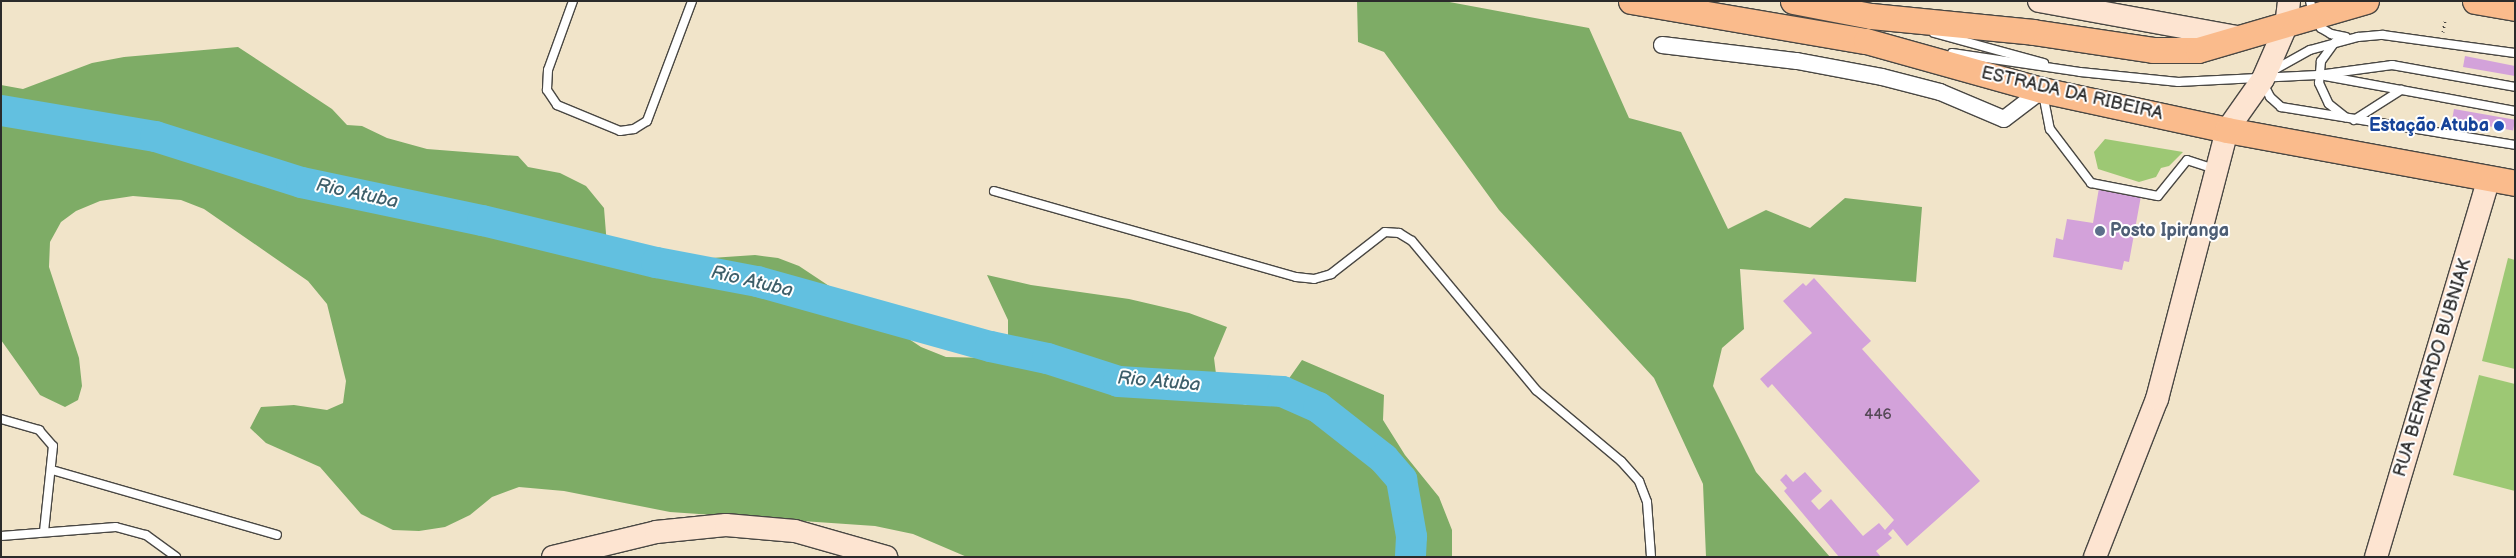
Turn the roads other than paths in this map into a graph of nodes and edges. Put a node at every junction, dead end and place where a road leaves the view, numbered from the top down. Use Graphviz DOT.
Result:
graph roads {
  1 [pos="573,1"];
  2 [pos="692,1"];
  3 [pos="1630,1"];
  4 [pos="1793,1"];
  5 [pos="2040,1"];
  6 [pos="2289,1"];
  7 [pos="2475,1"];
  8 [pos="2357,2"];
  9 [pos="2515,8"];
  10 [pos="2312,9"];
  11 [pos="1871,16"];
  12 [pos="2286,26"];
  13 [pos="2358,37"];
  14 [pos="2244,38"];
  15 [pos="1866,41"];
  16 [pos="2336,41"];
  17 [pos="1662,46"];
  18 [pos="2515,53"];
  19 [pos="2080,72"];
  20 [pos="2318,75"];
  21 [pos="2262,79"];
  22 [pos="2515,87"];
  23 [pos="2042,90"];
  24 [pos="2401,90"];
  25 [pos="2515,111"];
  26 [pos="2354,120"];
  27 [pos="2227,130"];
  28 [pos="2515,145"];
  29 [pos="2218,170"];
  30 [pos="2490,179"];
  31 [pos="2515,183"];
  32 [pos="994,191"];
  33 [pos="1,419"];
  34 [pos="52,470"];
  35 [pos="44,532"];
  36 [pos="277,535"];
  37 [pos="1,536"];
  38 [pos="176,557"];
  39 [pos="552,557"];
  40 [pos="886,557"];
  41 [pos="1651,557"];
  42 [pos="2094,557"];
  43 [pos="2376,557"];
  1 -- 2 [label="lane"];
  3 -- 15 [label="main road, ESTRADA DA RIBEIRA"];
  4 -- 11 [label="main road"];
  5 -- 14 [label="main road"];
  6 -- 12 [label="main road"];
  7 -- 9 [label="main road"];
  8 -- 10 [label="main road"];
  10 -- 12 [label="main road"];
  10 -- 13 [label="lane"];
  11 -- 14 [label="main road"];
  11 -- 19 [label="lane"];
  12 -- 14 [label="main road"];
  12 -- 21 [label="main road"];
  13 -- 16 [label="lane"];
  13 -- 18 [label="lane"];
  15 -- 19 [label="lane"];
  15 -- 23 [label="main road, ESTRADA DA RIBEIRA"];
  16 -- 20 [label="lane"];
  16 -- 21 [label="lane"];
  17 -- 23 [label="street"];
  19 -- 21 [label="lane"];
  20 -- 21 [label="lane"];
  20 -- 22 [label="lane"];
  20 -- 24 [label="lane"];
  20 -- 26 [label="lane"];
  21 -- 26 [label="lane"];
  21 -- 27 [label="main road"];
  23 -- 27 [label="main road, ESTRADA DA RIBEIRA"];
  23 -- 29 [label="lane"];
  24 -- 25 [label="lane"];
  24 -- 26 [label="lane"];
  26 -- 28 [label="lane"];
  27 -- 29 [label="main road"];
  27 -- 30 [label="main road, ESTRADA DA RIBEIRA"];
  29 -- 42 [label="main road"];
  30 -- 31 [label="main road, ESTRADA DA RIBEIRA"];
  30 -- 43 [label="main road, RUA BERNARDO BUBNIAK"];
  32 -- 41 [label="lane"];
  33 -- 34 [label="lane"];
  34 -- 35 [label="lane"];
  34 -- 36 [label="lane"];
  35 -- 37 [label="lane"];
  35 -- 38 [label="lane"];
  39 -- 40 [label="main road"];
}
